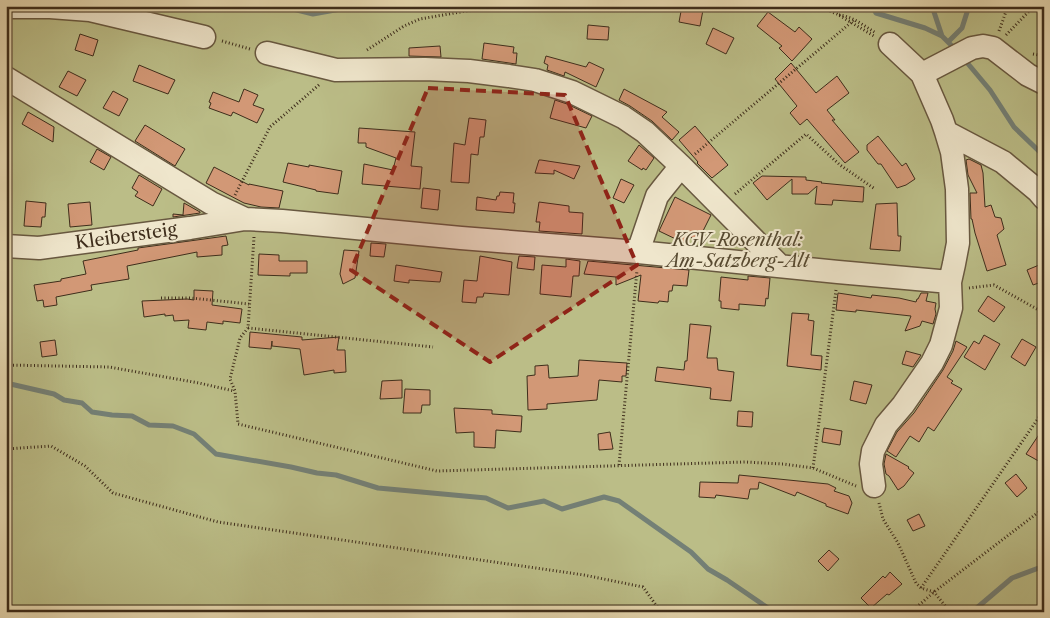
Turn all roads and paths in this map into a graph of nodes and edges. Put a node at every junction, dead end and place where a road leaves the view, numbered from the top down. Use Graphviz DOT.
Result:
graph roads {
  1 [pos="527,6"];
  2 [pos="817,6"];
  3 [pos="1008,6"];
  4 [pos="1034,6"];
  5 [pos="6,7"];
  6 [pos="853,22"];
  7 [pos="204,36"];
  8 [pos="884,39"];
  9 [pos="985,47"];
  10 [pos="366,50"];
  11 [pos="267,53"];
  12 [pos="927,71"];
  13 [pos="6,78"];
  14 [pos="321,83"];
  15 [pos="1044,83"];
  16 [pos="946,132"];
  17 [pos="681,166"];
  18 [pos="875,189"];
  19 [pos="1044,198"];
  20 [pos="722,206"];
  21 [pos="242,216"];
  22 [pos="6,246"];
  23 [pos="638,252"];
  24 [pos="780,266"];
  25 [pos="838,272"];
  26 [pos="950,282"];
  27 [pos="161,298"];
  28 [pos="249,304"];
  29 [pos="1044,313"];
  30 [pos="248,328"];
  31 [pos="433,347"];
  32 [pos="6,365"];
  33 [pos="235,391"];
  34 [pos="1044,410"];
  35 [pos="6,449"];
  36 [pos="619,465"];
  37 [pos="813,468"];
  38 [pos="874,486"];
  39 [pos="1044,508"];
  40 [pos="921,588"];
  41 [pos="934,592"];
  42 [pos="662,612"];
  43 [pos="911,612"];
  44 [pos="950,612"];
  1 -- 10 [label="path"];
  2 -- 6 [label="path"];
  3 -- 9 [label="path"];
  4 -- 9 [label="path"];
  5 -- 7 [label="street"];
  6 -- 8 [label="path"];
  6 -- 8 [label="path"];
  6 -- 17 [label="path"];
  7 -- 11 [label="path"];
  8 -- 12 [label="street"];
  9 -- 12 [label="street"];
  9 -- 15 [label="street"];
  11 -- 17 [label="street"];
  12 -- 16 [label="street"];
  13 -- 21 [label="street"];
  14 -- 21 [label="path"];
  16 -- 19 [label="street"];
  16 -- 26 [label="street"];
  17 -- 20 [label="street"];
  17 -- 23 [label="street"];
  18 -- 20 [label="path"];
  20 -- 24 [label="street"];
  21 -- 22 [label="street, Kleibersteig"];
  21 -- 23 [label="street"];
  21 -- 28 [label="path"];
  23 -- 24 [label="street"];
  23 -- 36 [label="path"];
  24 -- 25 [label="street"];
  25 -- 26 [label="street"];
  25 -- 37 [label="path"];
  26 -- 29 [label="path"];
  26 -- 38 [label="street"];
  27 -- 28 [label="path"];
  28 -- 30 [label="path"];
  30 -- 31 [label="path"];
  30 -- 33 [label="path"];
  32 -- 33 [label="path"];
  33 -- 36 [label="path"];
  34 -- 40 [label="path"];
  35 -- 42 [label="path"];
  36 -- 37 [label="path"];
  37 -- 38 [label="path"];
  38 -- 40 [label="path"];
  39 -- 41 [label="path"];
  40 -- 41 [label="path"];
  41 -- 43 [label="path"];
  41 -- 44 [label="path"];
}
